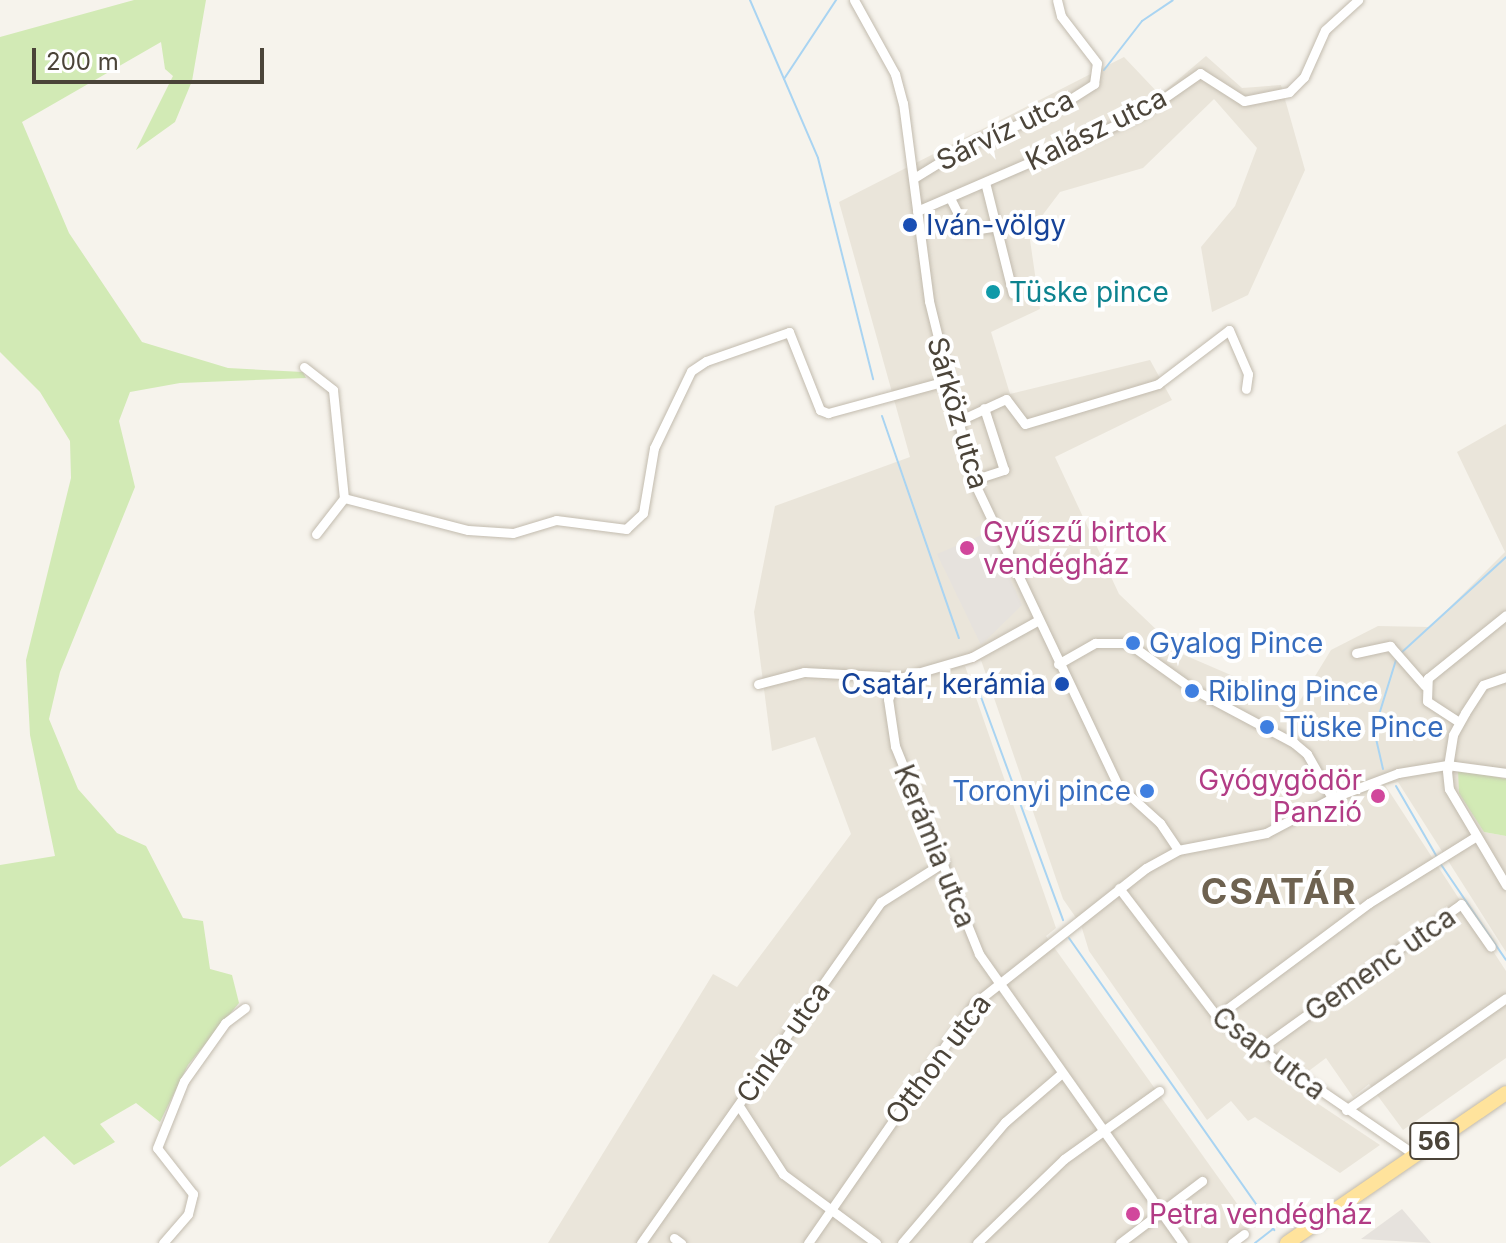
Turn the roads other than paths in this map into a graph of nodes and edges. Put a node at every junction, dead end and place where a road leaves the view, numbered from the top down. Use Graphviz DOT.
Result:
graph roads {
  1 [pos="854,0"];
  2 [pos="1057,0"];
  3 [pos="1358,0"];
  4 [pos="914,178"];
  5 [pos="985,182"];
  6 [pos="950,198"];
  7 [pos="917,211"];
  8 [pos="997,226"];
  9 [pos="1013,294"];
  10 [pos="304,367"];
  11 [pos="946,381"];
  12 [pos="1246,389"];
  13 [pos="984,408"];
  14 [pos="956,422"];
  15 [pos="973,480"];
  16 [pos="344,498"];
  17 [pos="316,534"];
  18 [pos="1506,615"];
  19 [pos="1037,621"];
  20 [pos="1356,653"];
  21 [pos="1058,664"];
  22 [pos="900,677"];
  23 [pos="1506,677"];
  24 [pos="758,684"];
  25 [pos="1425,686"];
  26 [pos="1459,722"];
  27 [pos="1447,765"];
  28 [pos="1506,773"];
  29 [pos="1332,798"];
  30 [pos="1475,837"];
  31 [pos="1178,850"];
  32 [pos="944,862"];
  33 [pos="1506,885"];
  34 [pos="1119,888"];
  35 [pos="1491,947"];
  36 [pos="998,981"];
  37 [pos="1506,998"];
  38 [pos="245,1008"];
  39 [pos="1216,1017"];
  40 [pos="1258,1050"];
  41 [pos="1062,1073"];
  42 [pos="1159,1091"];
  43 [pos="1506,1093"];
  44 [pos="739,1106"];
  45 [pos="1346,1110"];
  46 [pos="1103,1129"];
  47 [pos="1414,1154"];
  48 [pos="1202,1181"];
  49 [pos="832,1207"];
  50 [pos="1160,1210"];
  51 [pos="1244,1234"];
  52 [pos="1289,1242"];
  53 [pos="163,1243"];
  54 [pos="641,1243"];
  55 [pos="808,1243"];
  56 [pos="876,1243"];
  57 [pos="902,1243"];
  58 [pos="977,1243"];
  59 [pos="1120,1243"];
  60 [pos="1183,1243"];
  61 [pos="1232,1243"];
  1 -- 4 [label="street, Sárköz utca"];
  2 -- 4 [label="street, Sárvíz utca"];
  3 -- 5 [label="street, Kalász utca"];
  4 -- 7 [label="street, Sárköz utca"];
  5 -- 6 [label="street, Kalász utca"];
  5 -- 8 [label="street"];
  6 -- 7 [label="street, Kalász utca"];
  6 -- 8 [label="street"];
  7 -- 11 [label="street, Sárköz utca"];
  8 -- 9 [label="street"];
  10 -- 16 [label="street"];
  11 -- 14 [label="street, Sárköz utca"];
  11 -- 16 [label="street"];
  12 -- 13 [label="street"];
  13 -- 14 [label="street"];
  13 -- 15 [label="street"];
  14 -- 15 [label="street, Sárköz utca"];
  15 -- 19 [label="street, Sárköz utca"];
  16 -- 17 [label="street"];
  18 -- 25 [label="street"];
  19 -- 21 [label="street, Sárköz utca"];
  19 -- 22 [label="street"];
  20 -- 25 [label="street"];
  21 -- 29 [label="street"];
  21 -- 31 [label="street, Sárköz utca"];
  22 -- 24 [label="street"];
  22 -- 32 [label="street, Kerámia utca"];
  23 -- 26 [label="street"];
  25 -- 26 [label="street"];
  26 -- 27 [label="street"];
  27 -- 28 [label="street"];
  27 -- 29 [label="street"];
  27 -- 30 [label="street"];
  29 -- 31 [label="street"];
  30 -- 33 [label="street"];
  30 -- 39 [label="street"];
  31 -- 34 [label="street, Otthon utca"];
  32 -- 36 [label="street, Kerámia utca"];
  32 -- 44 [label="street, Cinka utca"];
  34 -- 36 [label="street, Otthon utca"];
  34 -- 39 [label="street, Csap utca"];
  35 -- 40 [label="street, Gemenc utca"];
  36 -- 41 [label="street, Kerámia utca"];
  36 -- 49 [label="street, Otthon utca"];
  37 -- 45 [label="street"];
  38 -- 53 [label="street"];
  39 -- 40 [label="street, Csap utca"];
  40 -- 45 [label="street, Csap utca"];
  41 -- 46 [label="street, Kerámia utca"];
  41 -- 57 [label="street"];
  42 -- 46 [label="street"];
  43 -- 47 [label="main road, 56"];
  44 -- 49 [label="street"];
  44 -- 54 [label="street, Cinka utca"];
  45 -- 47 [label="street, Csap utca"];
  46 -- 50 [label="street, Kerámia utca"];
  46 -- 58 [label="street"];
  47 -- 52 [label="main road, 56"];
  48 -- 50 [label="street"];
  49 -- 55 [label="street, Otthon utca"];
  49 -- 56 [label="street"];
  50 -- 59 [label="street"];
  50 -- 60 [label="street, Kerámia utca"];
  51 -- 61 [label="street"];
}
